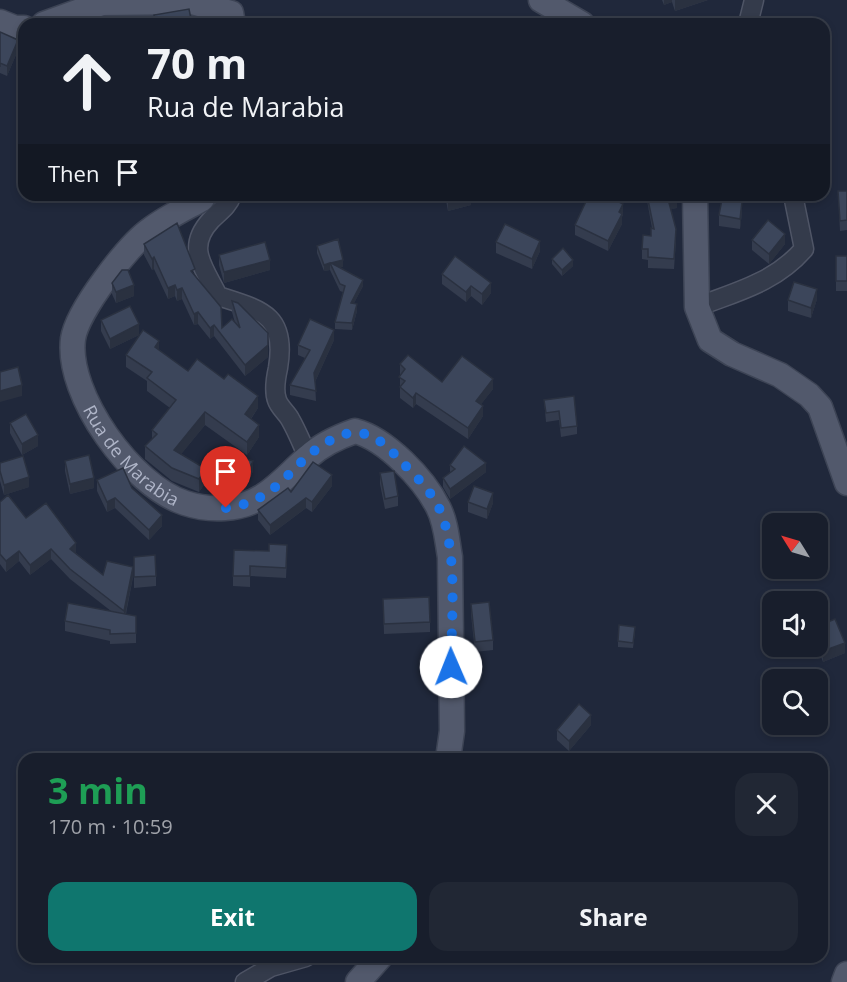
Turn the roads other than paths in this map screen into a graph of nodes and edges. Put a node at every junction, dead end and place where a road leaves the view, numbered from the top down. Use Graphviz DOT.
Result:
graph roads {
  1 [pos="541,0"];
  2 [pos="754,0"];
  3 [pos="61,18"];
  4 [pos="232,18"];
  5 [pos="572,18"];
  6 [pos="750,18"];
  7 [pos="0,22"];
  8 [pos="18,28"];
  9 [pos="195,201"];
  10 [pos="229,201"];
  11 [pos="694,201"];
  12 [pos="794,201"];
  13 [pos="697,307"];
  14 [pos="308,457"];
  15 [pos="847,483"];
  16 [pos="449,753"];
  17 [pos="293,963"];
  18 [pos="375,963"];
  19 [pos="847,974"];
  20 [pos="266,975"];
  21 [pos="245,982"];
  22 [pos="358,982"];
  23 [pos="844,982"];
  1 -- 5 [label="main road"];
  2 -- 6 [label="street"];
  3 -- 4 [label="main road"];
  7 -- 8 [label="main road"];
  9 -- 14 [label="main road, Rua de Marabia"];
  10 -- 14 [label="street"];
  11 -- 13 [label="main road"];
  12 -- 13 [label="street"];
  13 -- 15 [label="main road"];
  14 -- 16 [label="main road, Rua de Marabia"];
  17 -- 20 [label="street"];
  18 -- 22 [label="main road"];
  19 -- 23 [label="main road"];
  20 -- 21 [label="street"];
}
